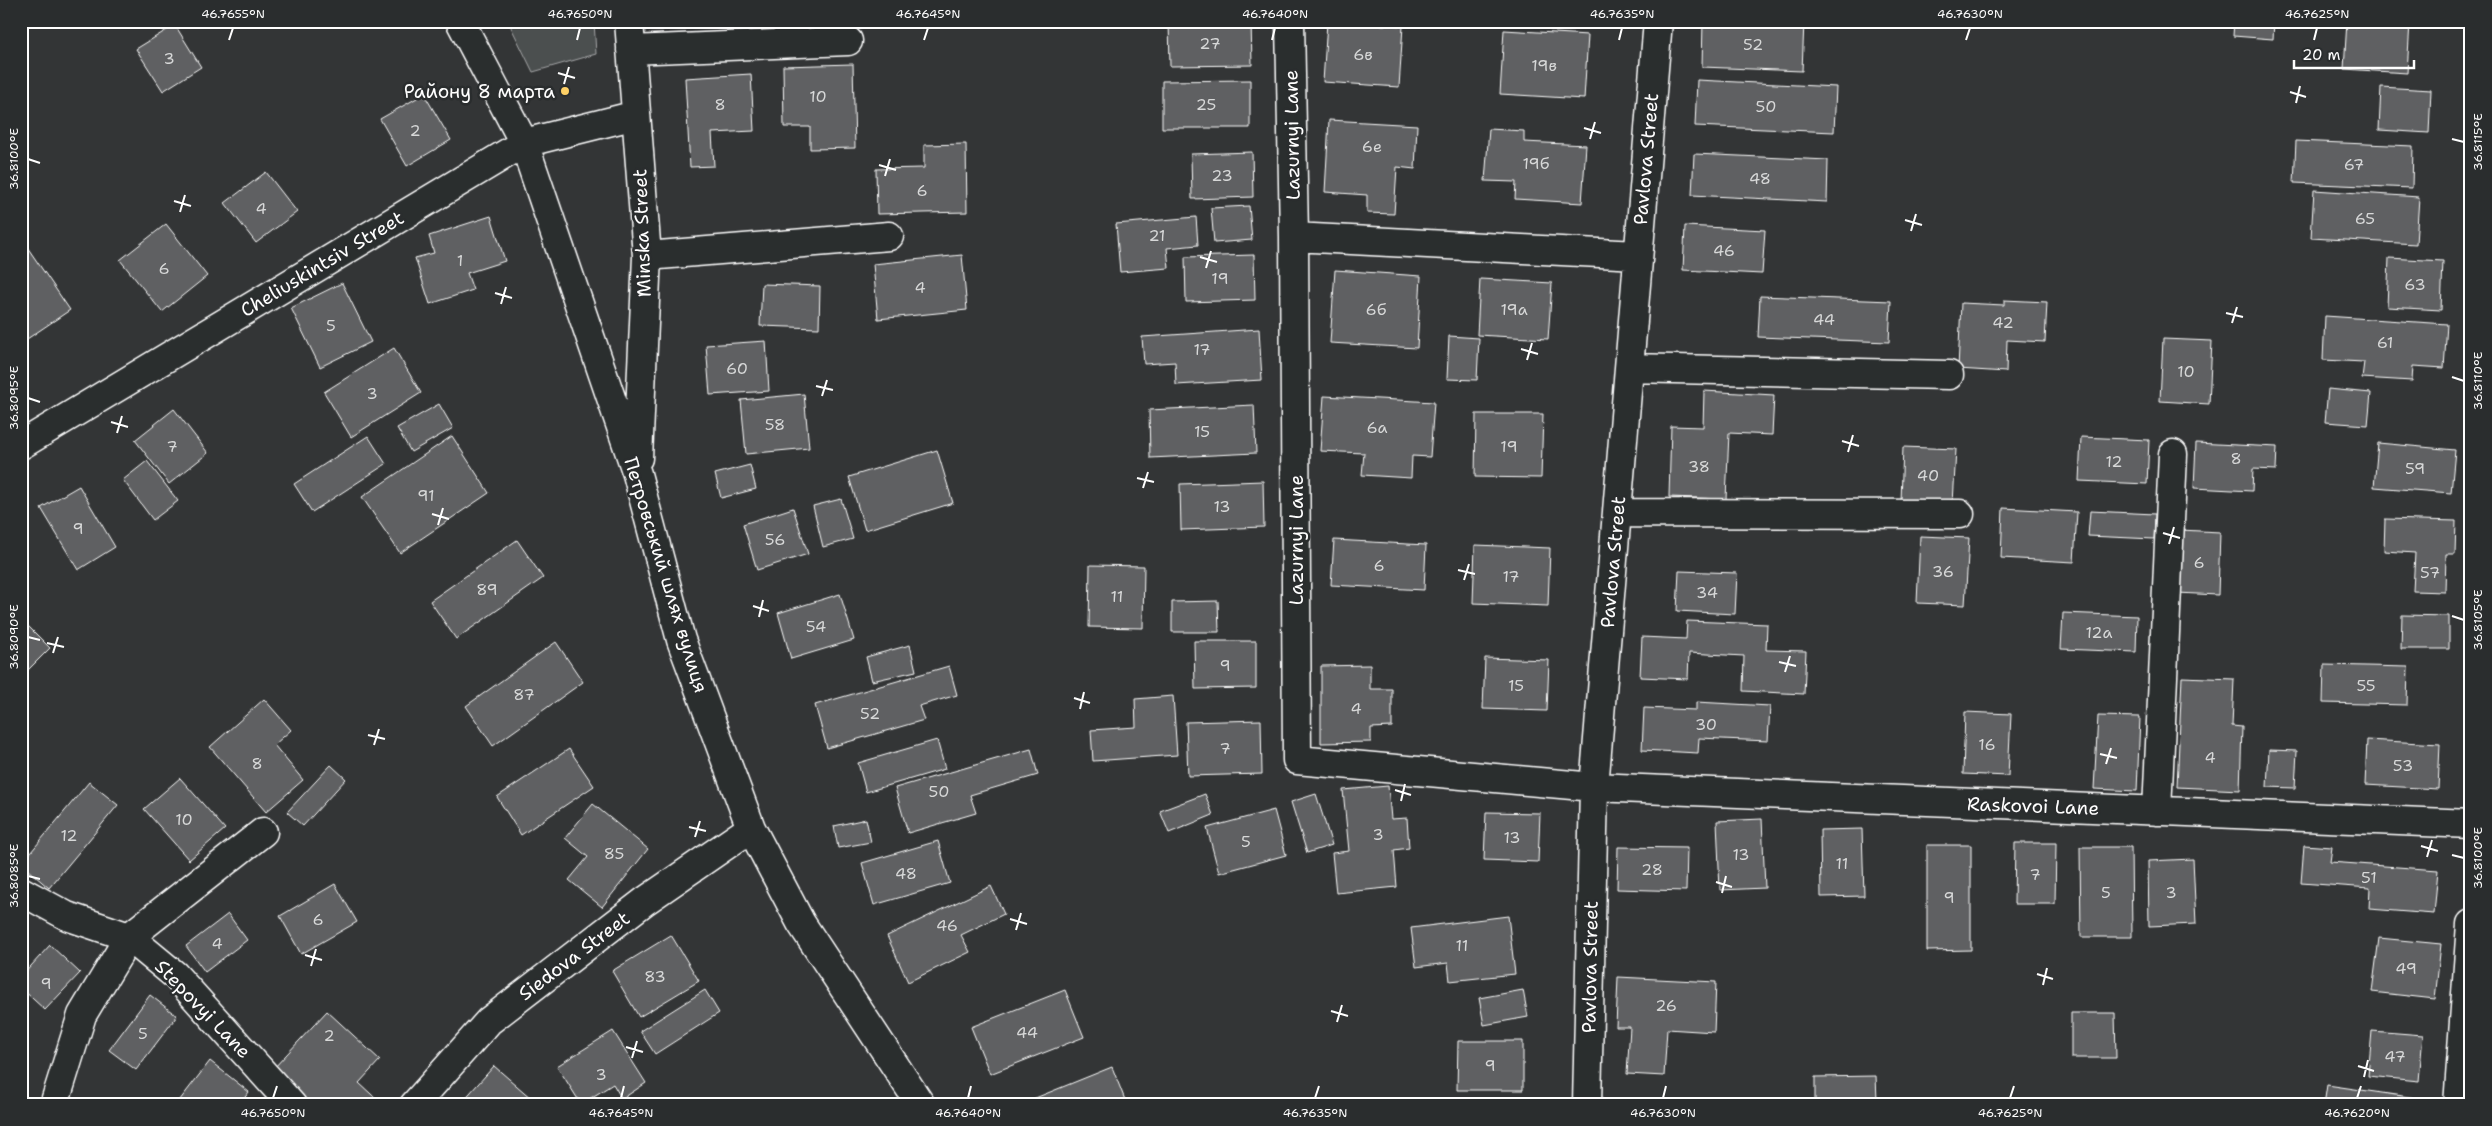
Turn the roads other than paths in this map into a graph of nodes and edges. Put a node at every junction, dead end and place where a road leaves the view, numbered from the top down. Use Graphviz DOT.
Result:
graph roads {
  1 [pos="460,21"];
  2 [pos="629,21"];
  3 [pos="1290,21"];
  4 [pos="1658,21"];
  5 [pos="848,41"];
  6 [pos="631,50"];
  7 [pos="636,115"];
  8 [pos="524,143"];
  9 [pos="889,236"];
  10 [pos="1294,237"];
  11 [pos="1638,255"];
  12 [pos="647,256"];
  13 [pos="1629,368"];
  14 [pos="1949,375"];
  15 [pos="21,445"];
  16 [pos="2173,454"];
  17 [pos="637,474"];
  18 [pos="1617,513"];
  19 [pos="1960,514"];
  20 [pos="1594,787"];
  21 [pos="2157,811"];
  22 [pos="2471,824"];
  23 [pos="751,828"];
  24 [pos="263,832"];
  25 [pos="21,891"];
  26 [pos="2471,924"];
  27 [pos="129,936"];
  28 [pos="54,1105"];
  29 [pos="292,1105"];
  30 [pos="414,1105"];
  31 [pos="921,1105"];
  32 [pos="1587,1105"];
  33 [pos="2458,1105"];
  1 -- 8 [label="street, Петровський шлях вулиця"];
  2 -- 6 [label="street, Minska Street"];
  3 -- 10 [label="street, Lazurnyi Lane"];
  4 -- 11 [label="street, Pavlova Street"];
  5 -- 6 [label="street"];
  6 -- 7 [label="street, Minska Street"];
  7 -- 8 [label="street, Cheliuskintsiv Street"];
  7 -- 12 [label="street, Minska Street"];
  8 -- 15 [label="street, Cheliuskintsiv Street"];
  8 -- 17 [label="street, Петровський шлях вулиця"];
  9 -- 12 [label="street"];
  10 -- 11 [label="street"];
  10 -- 20 [label="street, Lazurnyi Lane"];
  11 -- 13 [label="street, Pavlova Street"];
  12 -- 17 [label="street, Minska Street"];
  13 -- 14 [label="street"];
  13 -- 18 [label="street, Pavlova Street"];
  16 -- 21 [label="street"];
  17 -- 23 [label="street, Петровський шлях вулиця"];
  18 -- 19 [label="street"];
  18 -- 20 [label="street, Pavlova Street"];
  20 -- 21 [label="street, Raskovoi Lane"];
  20 -- 32 [label="street, Pavlova Street"];
  21 -- 22 [label="street, Raskovoi Lane"];
  23 -- 30 [label="street, Siedova Street"];
  23 -- 31 [label="street, Петровський шлях вулиця"];
  24 -- 27 [label="street"];
  25 -- 27 [label="street, Stepovyi Lane"];
  26 -- 33 [label="street"];
  27 -- 28 [label="street"];
  27 -- 29 [label="street, Stepovyi Lane"];
}
